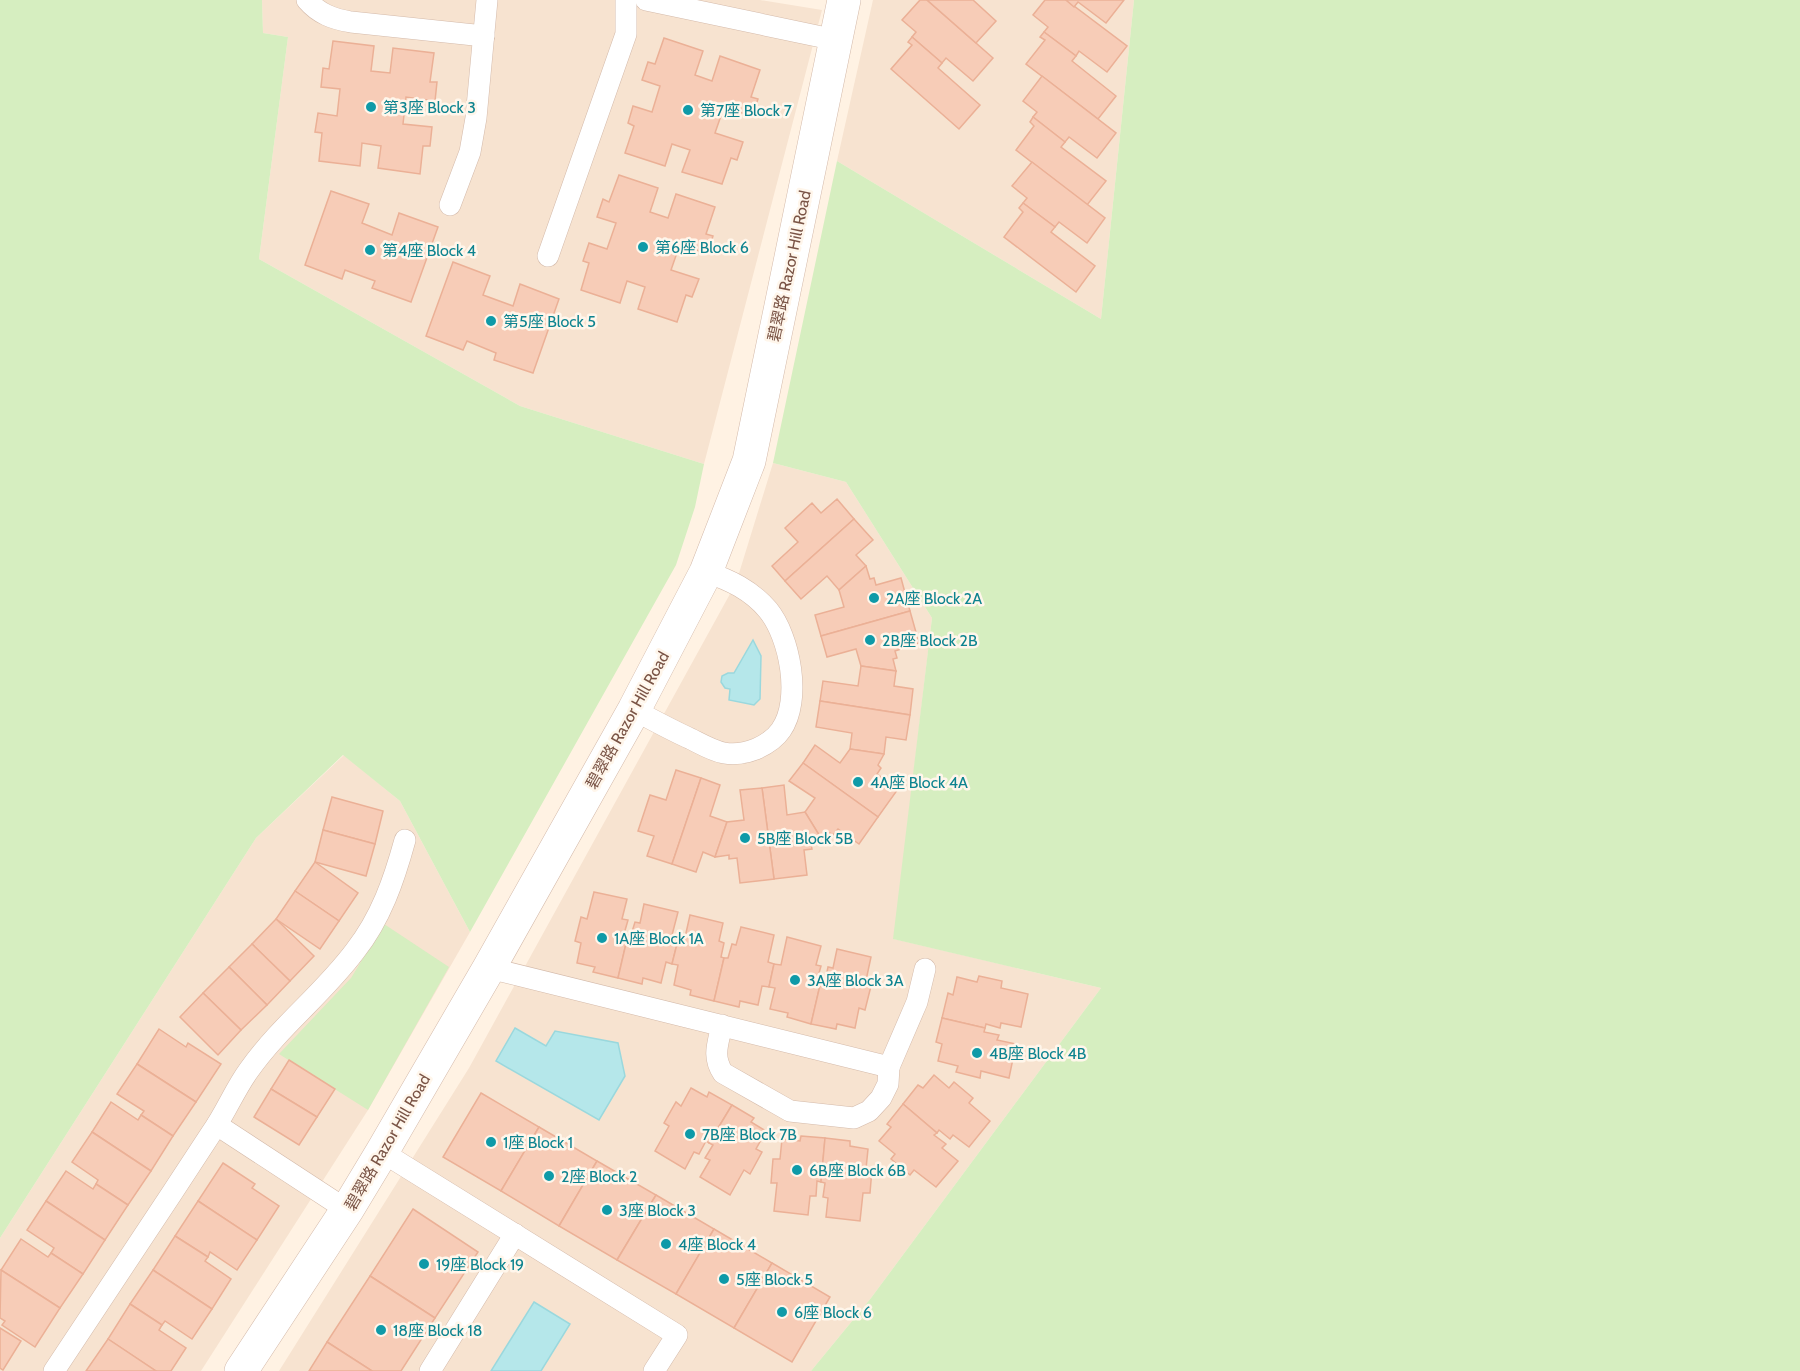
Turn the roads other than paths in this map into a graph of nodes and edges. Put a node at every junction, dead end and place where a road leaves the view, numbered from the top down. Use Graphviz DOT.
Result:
graph roads {
  1 [pos="307,0"];
  2 [pos="487,0"];
  3 [pos="626,0"];
  4 [pos="646,0"];
  5 [pos="844,0"];
  6 [pos="484,36"];
  7 [pos="836,40"];
  8 [pos="450,205"];
  9 [pos="548,256"];
  10 [pos="706,572"];
  11 [pos="634,710"];
  12 [pos="405,840"];
  13 [pos="489,968"];
  14 [pos="924,969"];
  15 [pos="722,1025"];
  16 [pos="890,1067"];
  17 [pos="217,1125"];
  18 [pos="382,1152"];
  19 [pos="347,1210"];
  20 [pos="515,1234"];
  21 [pos="54,1371"];
  22 [pos="242,1371"];
  23 [pos="430,1371"];
  24 [pos="654,1371"];
  1 -- 6 [label="lane"];
  2 -- 6 [label="lane"];
  3 -- 9 [label="lane"];
  4 -- 7 [label="lane"];
  5 -- 7 [label="street, 碧翠路 Razor Hill Road"];
  6 -- 8 [label="lane"];
  7 -- 10 [label="street, 碧翠路 Razor Hill Road"];
  10 -- 11 [label="street, 碧翠路 Razor Hill Road"];
  10 -- 11 [label="lane"];
  11 -- 13 [label="street, 碧翠路 Razor Hill Road"];
  12 -- 17 [label="lane"];
  13 -- 15 [label="lane"];
  13 -- 18 [label="street, 碧翠路 Razor Hill Road"];
  14 -- 16 [label="lane"];
  15 -- 16 [label="lane"];
  15 -- 16 [label="lane"];
  17 -- 19 [label="lane"];
  17 -- 21 [label="lane"];
  18 -- 19 [label="street, 碧翠路 Razor Hill Road"];
  18 -- 20 [label="lane"];
  19 -- 22 [label="street, 碧翠路 Razor Hill Road"];
  20 -- 23 [label="lane"];
  20 -- 24 [label="lane"];
}
